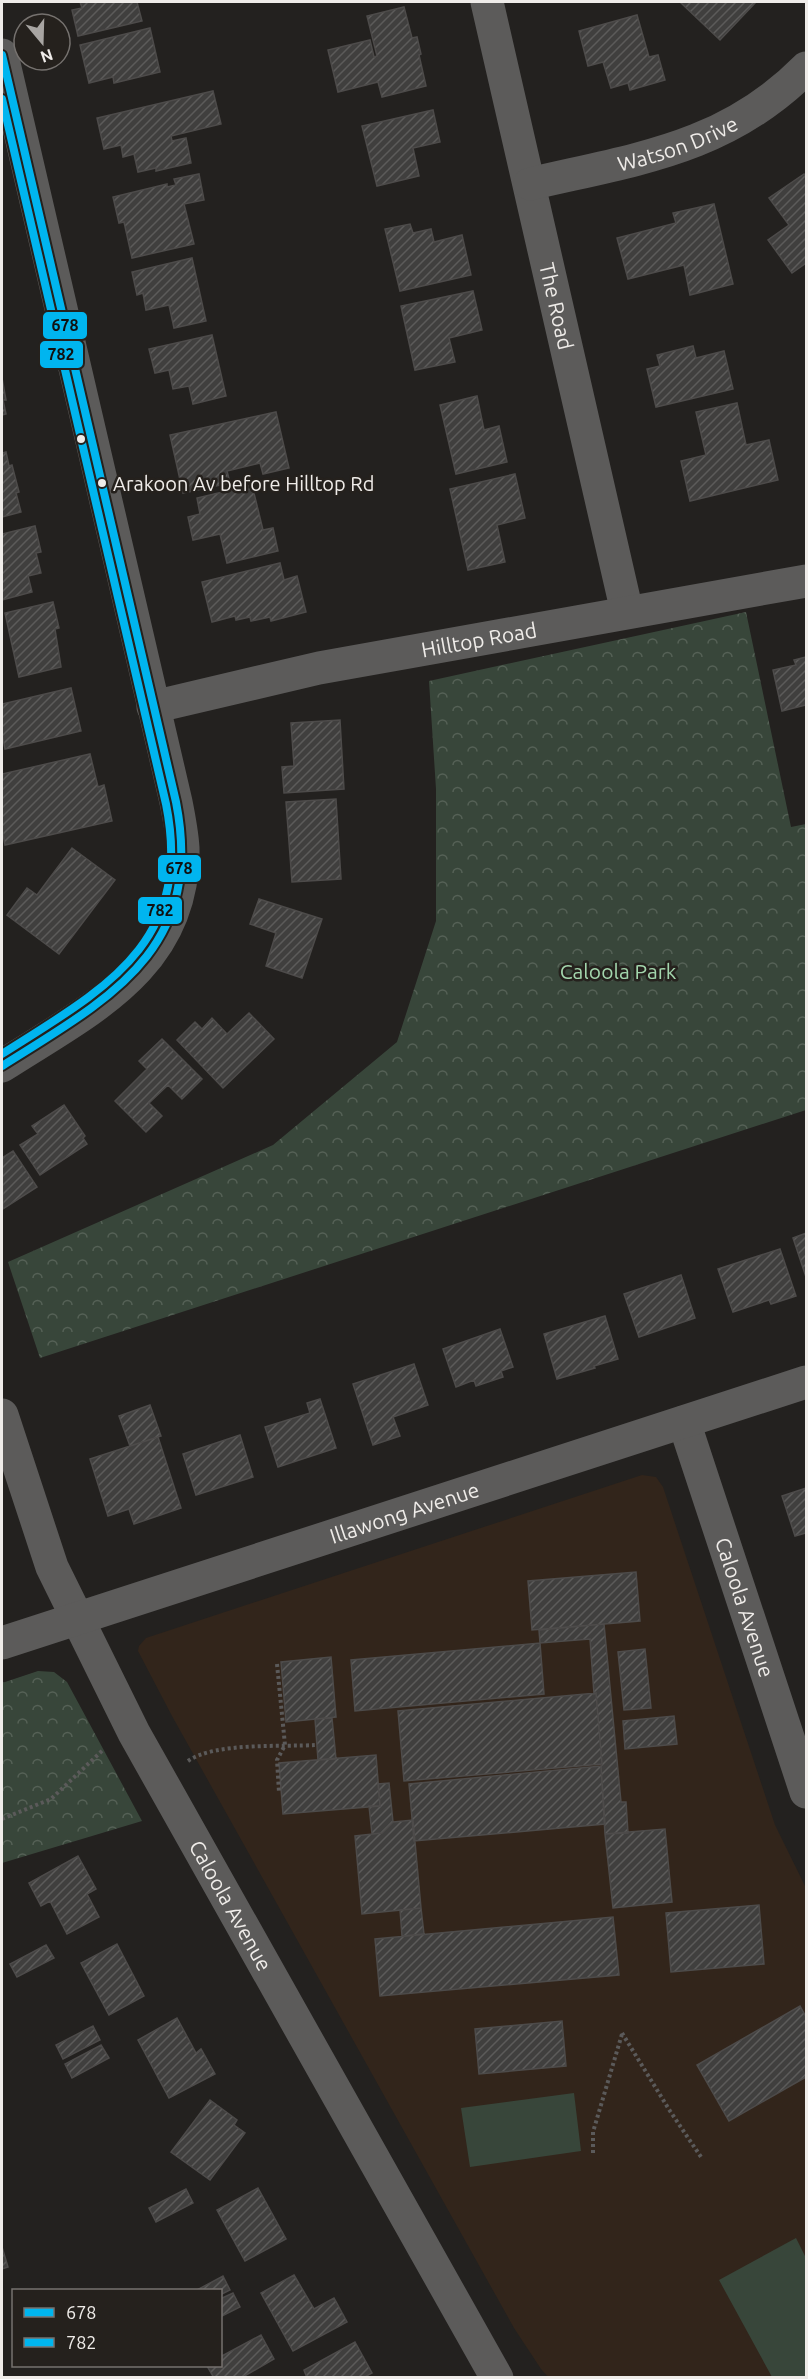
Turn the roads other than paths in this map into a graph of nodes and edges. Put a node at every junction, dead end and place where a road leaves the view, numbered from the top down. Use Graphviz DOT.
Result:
graph roads {
  1 [pos="487,2"];
  2 [pos="2,56"];
  3 [pos="807,68"];
  4 [pos="530,184"];
  5 [pos="807,581"];
  6 [pos="627,612"];
  7 [pos="153,707"];
  8 [pos="2,1066"];
  9 [pos="807,1382"];
  10 [pos="2,1415"];
  11 [pos="684,1422"];
  12 [pos="76,1619"];
  13 [pos="2,1643"];
  14 [pos="807,1792"];
  15 [pos="497,2378"];
  1 -- 4 [label="street, The Road"];
  2 -- 7 [label="street"];
  3 -- 4 [label="street, Watson Drive"];
  4 -- 6 [label="street, The Road"];
  5 -- 6 [label="street, Hilltop Road"];
  6 -- 7 [label="street, Hilltop Road"];
  7 -- 8 [label="street"];
  9 -- 11 [label="street, Illawong Avenue"];
  10 -- 12 [label="street, Caloola Avenue"];
  11 -- 12 [label="street, Illawong Avenue"];
  11 -- 14 [label="street, Caloola Avenue"];
  12 -- 13 [label="street, Illawong Avenue"];
  12 -- 15 [label="street, Caloola Avenue"];
}
